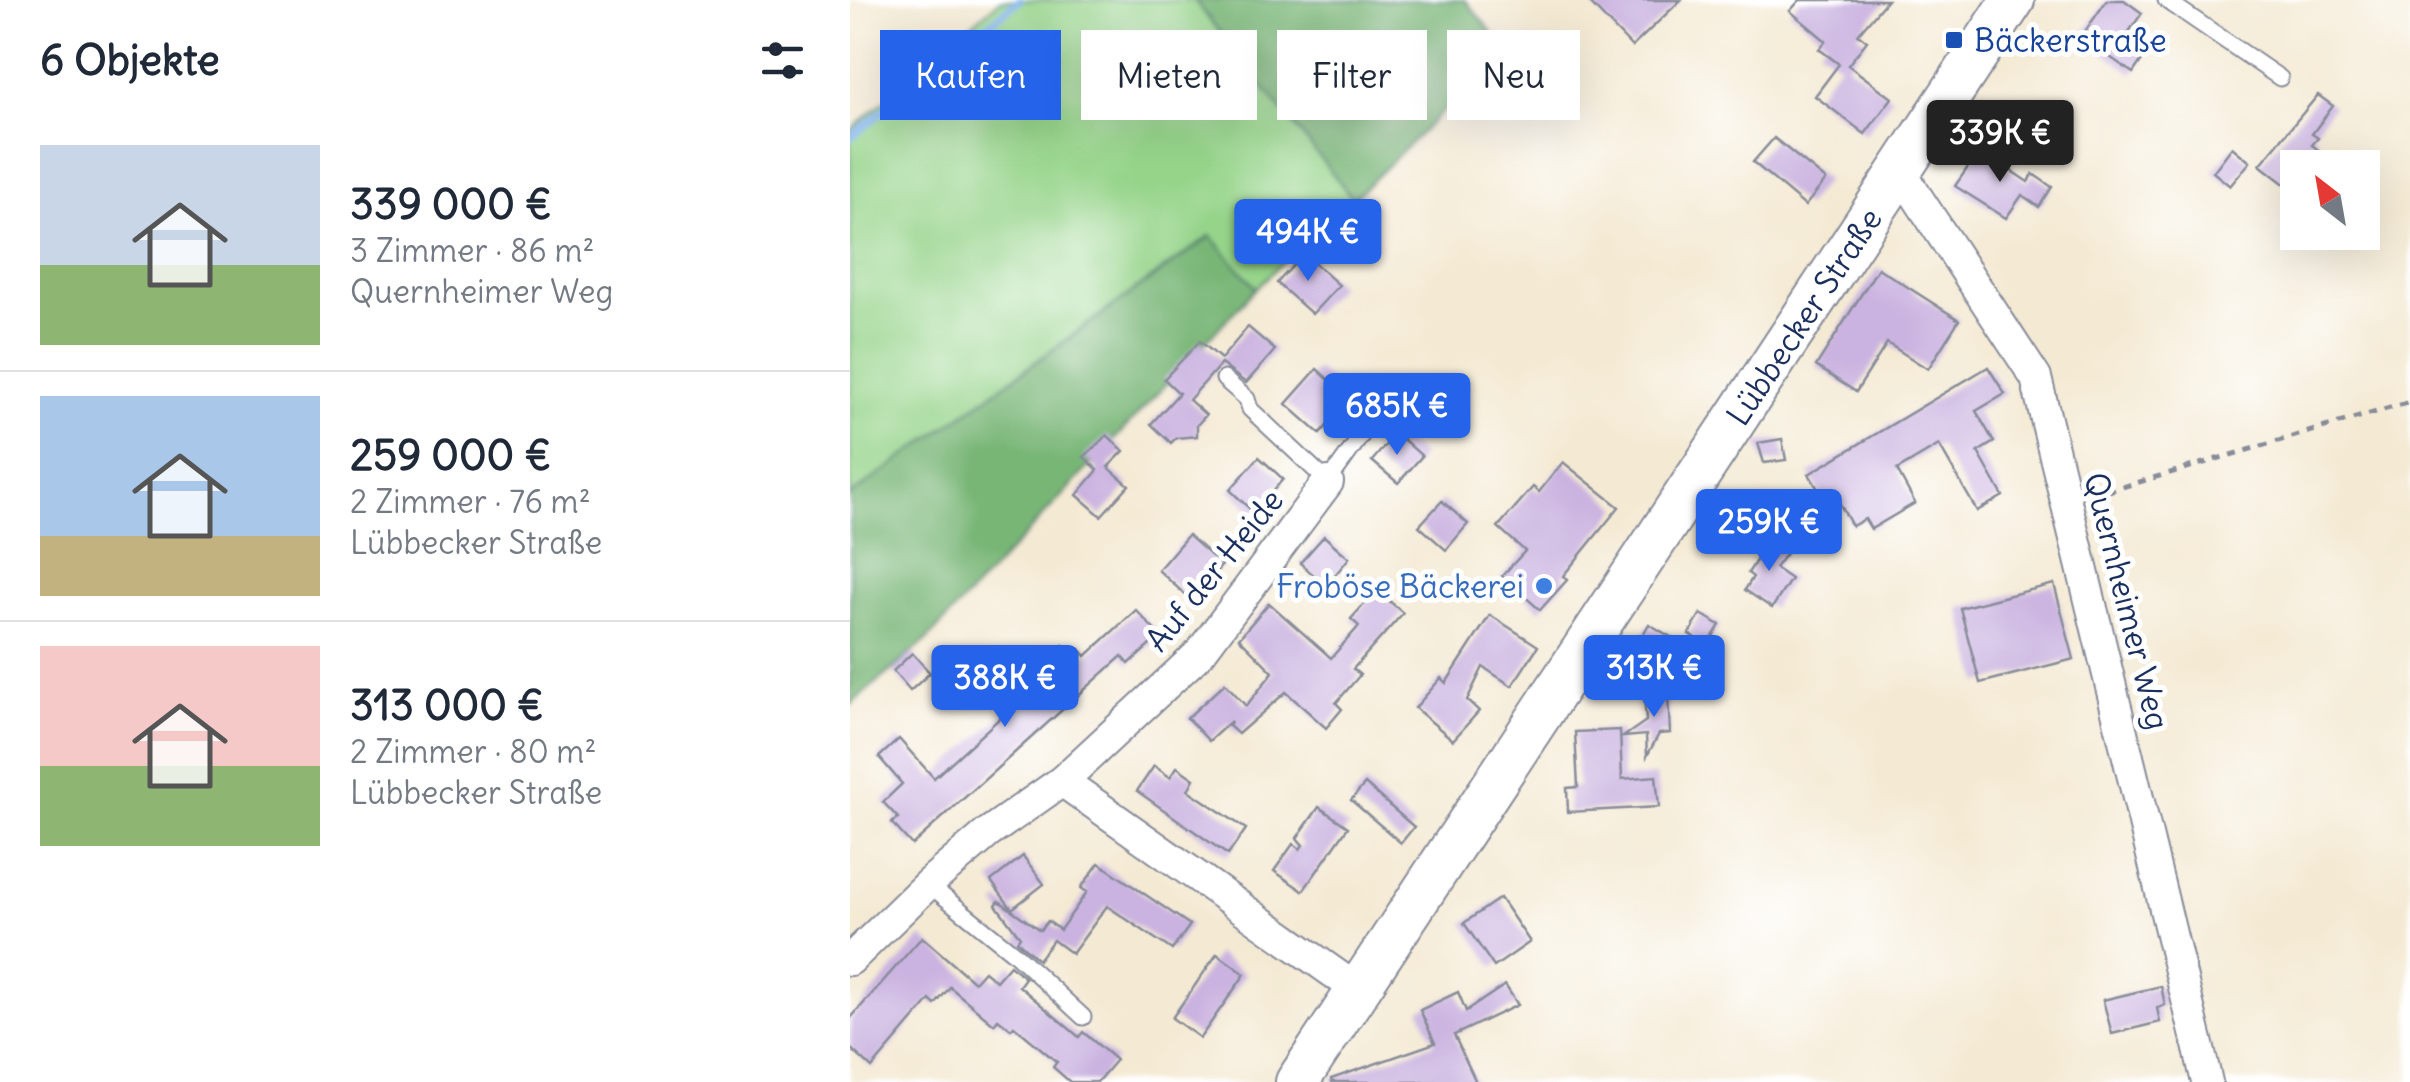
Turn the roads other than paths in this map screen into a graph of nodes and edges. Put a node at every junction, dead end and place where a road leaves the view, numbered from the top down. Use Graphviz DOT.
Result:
graph roads {
  1 [pos="2013,0"];
  2 [pos="2166,0"];
  3 [pos="2280,78"];
  4 [pos="1900,171"];
  5 [pos="1224,378"];
  6 [pos="1391,394"];
  7 [pos="1328,482"];
  8 [pos="1062,782"];
  9 [pos="928,884"];
  10 [pos="850,960"];
  11 [pos="1358,990"];
  12 [pos="1083,1017"];
  13 [pos="1297,1082"];
  14 [pos="2207,1082"];
  1 -- 4 [label="main road, Lübbecker Straße"];
  2 -- 3 [label="lane"];
  4 -- 11 [label="main road, Lübbecker Straße"];
  4 -- 14 [label="street, Quernheimer Weg"];
  5 -- 7 [label="lane"];
  6 -- 7 [label="lane"];
  7 -- 8 [label="street, Auf der Heide"];
  8 -- 9 [label="street, Auf der Heide"];
  8 -- 11 [label="street"];
  9 -- 10 [label="street, Auf der Heide"];
  9 -- 12 [label="lane"];
  11 -- 13 [label="main road, Lübbecker Straße"];
}
